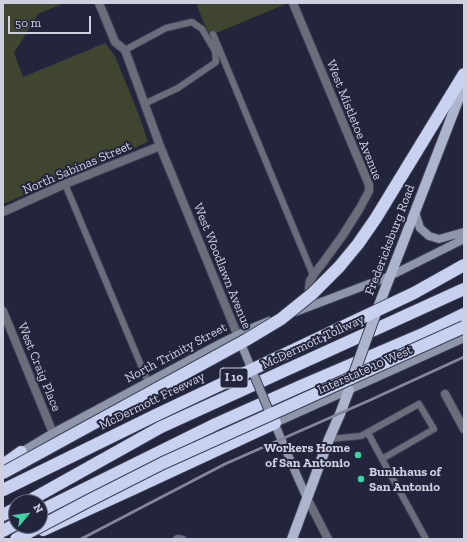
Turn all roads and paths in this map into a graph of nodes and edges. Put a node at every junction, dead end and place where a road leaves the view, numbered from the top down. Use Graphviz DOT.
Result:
graph roads {
  1 [pos="99,3"];
  2 [pos="293,3"];
  3 [pos="213,34"];
  4 [pos="125,50"];
  5 [pos="464,74"];
  6 [pos="464,85"];
  7 [pos="144,104"];
  8 [pos="160,146"];
  9 [pos="65,184"];
  10 [pos="3,212"];
  11 [pos="415,212"];
  12 [pos="464,232"];
  13 [pos="464,239"];
  14 [pos="464,265"];
  15 [pos="313,275"];
  16 [pos="390,276"];
  17 [pos="464,289"];
  18 [pos="314,304"];
  19 [pos="3,311"];
  20 [pos="464,314"];
  21 [pos="464,328"];
  22 [pos="237,334"];
  23 [pos="464,338"];
  24 [pos="352,379"];
  25 [pos="148,382"];
  26 [pos="348,390"];
  27 [pos="445,394"];
  28 [pos="273,419"];
  29 [pos="464,429"];
  30 [pos="53,433"];
  31 [pos="368,433"];
  32 [pos="329,439"];
  33 [pos="21,452"];
  34 [pos="382,458"];
  35 [pos="3,462"];
  36 [pos="3,465"];
  37 [pos="3,473"];
  38 [pos="3,490"];
  39 [pos="41,494"];
  40 [pos="307,498"];
  41 [pos="48,507"];
  42 [pos="16,539"];
  43 [pos="24,539"];
  44 [pos="176,539"];
  45 [pos="183,539"];
  46 [pos="292,539"];
  47 [pos="328,539"];
  48 [pos="426,539"];
  1 -- 4 [label="street, West Woodlawn Avenue"];
  2 -- 15 [label="street, West Mistletoe Avenue"];
  3 -- 15 [label="lane"];
  4 -- 7 [label="street, West Woodlawn Avenue"];
  4 -- 7 [label="lane"];
  5 -- 37 [label="highway, bridge"];
  6 -- 11 [label="main road, Fredericksburg Road"];
  7 -- 8 [label="street, West Woodlawn Avenue"];
  8 -- 9 [label="street, North Sabinas Street"];
  8 -- 22 [label="street, West Woodlawn Avenue"];
  9 -- 10 [label="street, North Sabinas Street"];
  9 -- 25 [label="lane"];
  11 -- 12 [label="main road"];
  11 -- 16 [label="main road, Fredericksburg Road"];
  13 -- 16 [label="main road"];
  14 -- 38 [label="highway, McDermott Freeway / I 10, bridge"];
  15 -- 18 [label="street"];
  16 -- 18 [label="main road, North Trinity Street"];
  16 -- 24 [label="main road, Fredericksburg Road, bridge"];
  17 -- 39 [label="highway, McDermott Tollway"];
  18 -- 22 [label="main road, North Trinity Street"];
  19 -- 30 [label="street, West Craig Place"];
  20 -- 41 [label="highway"];
  21 -- 42 [label="highway, bridge"];
  22 -- 25 [label="main road, North Trinity Street"];
  22 -- 28 [label="main road, West Woodlawn Avenue, bridge"];
  23 -- 26 [label="main road, Interstate 10 West"];
  24 -- 26 [label="main road, Fredericksburg Road"];
  25 -- 30 [label="main road, North Trinity Street"];
  26 -- 28 [label="main road, Interstate 10 West"];
  26 -- 32 [label="main road, Fredericksburg Road"];
  27 -- 29 [label="street"];
  28 -- 40 [label="main road, West Woodlawn Avenue"];
  28 -- 43 [label="highway"];
  30 -- 33 [label="main road, North Trinity Street"];
  31 -- 32 [label="lane"];
  31 -- 34 [label="lane"];
  31 -- 34 [label="lane"];
  32 -- 40 [label="main road, Fredericksburg Road"];
  33 -- 35 [label="main road, North Trinity Street"];
  33 -- 36 [label="highway"];
  34 -- 48 [label="lane"];
  40 -- 46 [label="main road, Fredericksburg Road"];
  40 -- 47 [label="street, West Woodlawn Avenue"];
  44 -- 45 [label="lane"];
}
